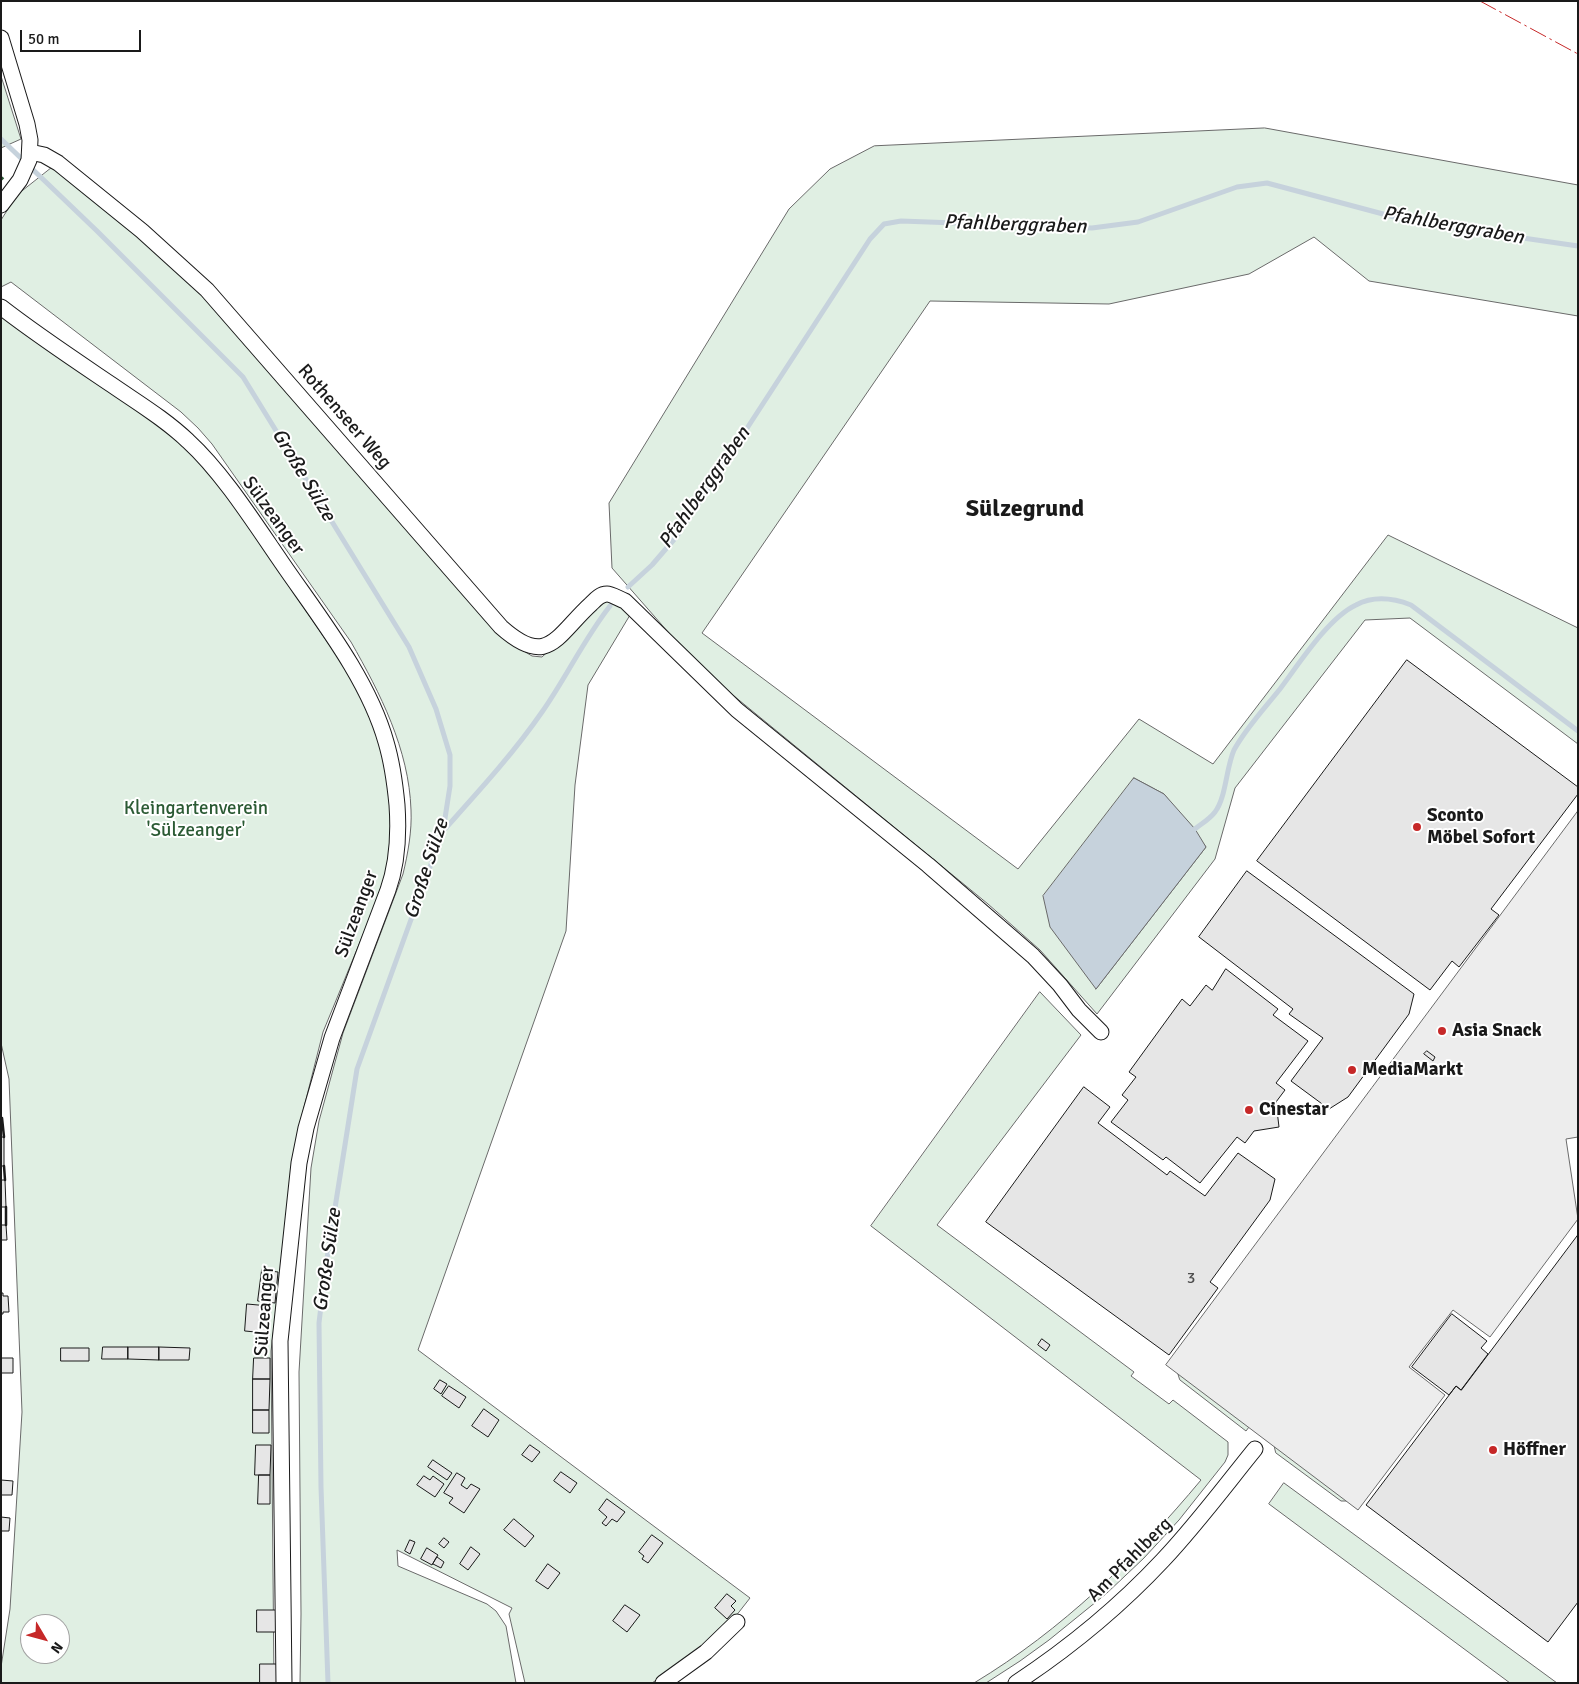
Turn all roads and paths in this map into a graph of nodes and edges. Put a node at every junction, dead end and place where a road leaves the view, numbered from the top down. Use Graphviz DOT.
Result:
graph roads {
  1 [pos="1,38"];
  2 [pos="29,156"];
  3 [pos="1,205"];
  4 [pos="1,307"];
  5 [pos="1101,1032"];
  6 [pos="1256,1448"];
  7 [pos="737,1622"];
  8 [pos="284,1683"];
  9 [pos="663,1683"];
  10 [pos="1016,1683"];
  1 -- 2 [label="street"];
  2 -- 3 [label="street"];
  2 -- 5 [label="street, Rothenseer Weg"];
  4 -- 8 [label="street, Sülzeanger"];
  6 -- 10 [label="street, Am Pfahlberg"];
  7 -- 9 [label="street"];
}
